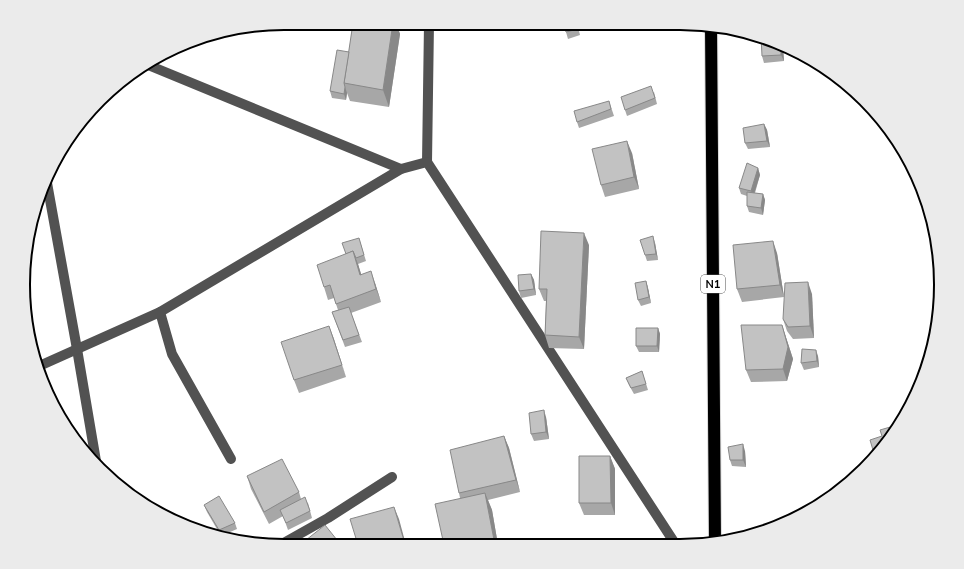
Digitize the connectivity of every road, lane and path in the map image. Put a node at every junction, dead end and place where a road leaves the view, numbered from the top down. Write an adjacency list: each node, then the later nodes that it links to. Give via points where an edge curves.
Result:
1 (429, 30): 4 (street)
2 (711, 32): 13 (highway, N1)
3 (153, 67): 5 (street)
4 (427, 162): 5 (street); 15 (street)
5 (401, 169): 7 (street)
6 (48, 190): 8 (street)
7 (160, 312): 8 (street); 11 (street, via 172,354)
8 (77, 349): 9 (street); 10 (street)
9 (43, 364)
10 (95, 454)
11 (231, 459)
12 (392, 477): 14 (street)
13 (715, 537)
14 (290, 539)
15 (672, 539)

